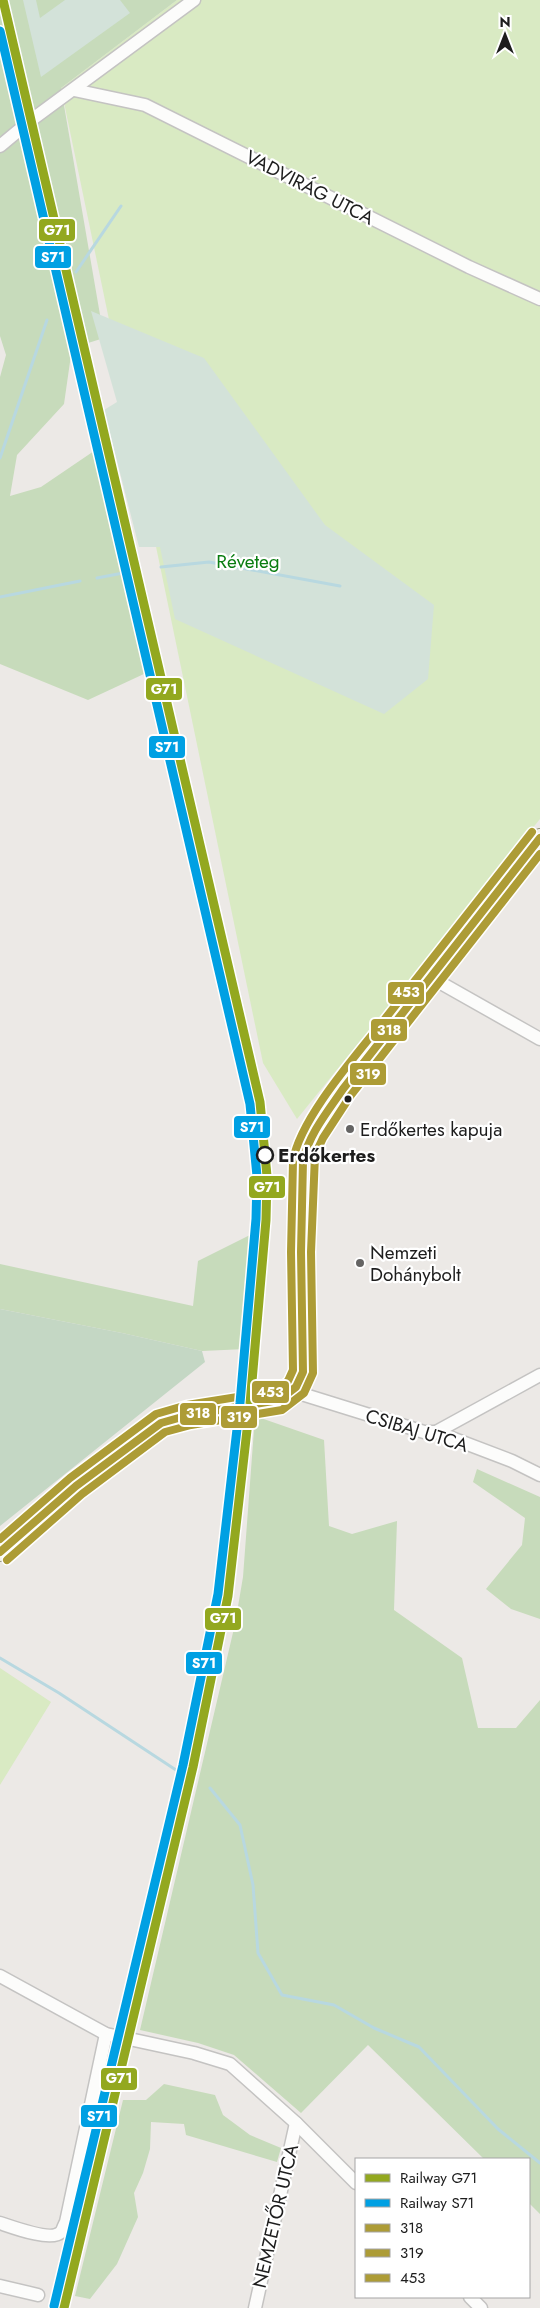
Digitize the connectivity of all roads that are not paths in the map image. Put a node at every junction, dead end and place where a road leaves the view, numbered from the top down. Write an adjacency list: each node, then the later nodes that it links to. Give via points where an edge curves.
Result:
1 (194, 0): 2 (street)
2 (74, 90): 3 (street); 4 (street, VADVIRÁG UTCA, via 145,105 469,267)
3 (0, 146)
4 (540, 299)
5 (540, 838): 6 (main road)
6 (432, 978): 7 (street); 9 (main road, via 344,1089 305,1152 301,1225 303,1372)
7 (540, 1039)
8 (540, 1375): 10 (street)
9 (292, 1391): 10 (street, CSIBAJ UTCA, via 424,1432); 12 (main road, via 269,1403 189,1415 161,1423 76,1486)
10 (436, 1432): 11 (street, CSIBAJ UTCA)
11 (540, 1475)
12 (0, 1552)
13 (0, 1976): 14 (street)
14 (106, 2034): 15 (street, via 230,2064); 17 (street, via 66,2222 61,2232 55,2236 43,2235)
15 (296, 2123): 16 (street); 21 (street, NEMZETŐR UTCA)
16 (355, 2182)
17 (0, 2223)
18 (0, 2286): 19 (street)
19 (38, 2295)
20 (471, 2298): 22 (street)
21 (255, 2308)
22 (481, 2308)

